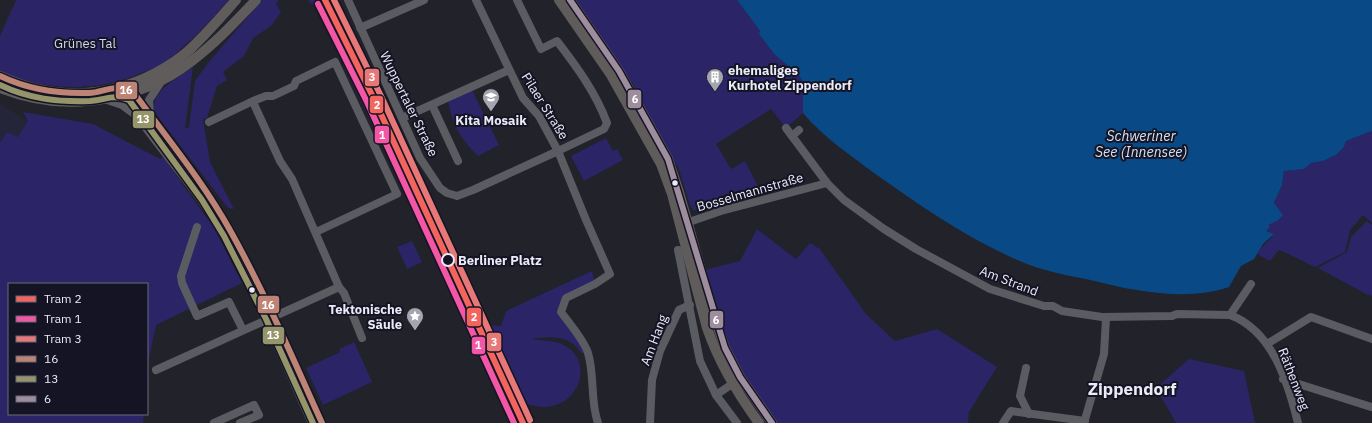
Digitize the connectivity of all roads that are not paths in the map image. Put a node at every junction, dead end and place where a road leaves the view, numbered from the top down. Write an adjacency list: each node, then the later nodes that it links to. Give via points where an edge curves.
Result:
1 (236, 0): 12 (main road, via 186,52)
2 (256, 0): 13 (main road, via 198,57)
3 (348, 0): 9 (street, Wuppertaler Straße)
4 (424, 0): 9 (street)
5 (476, 0): 10 (street, Pilaer Straße)
6 (517, 0): 27 (street, Pilaer Straße, via 541,49 557,42 585,79 607,123 604,129)
7 (559, 0): 30 (main road, via 611,75 661,164)
8 (570, 0): 30 (main road, via 619,71 668,159)
9 (360, 28): 22 (street, Wuppertaler Straße)
10 (509, 70): 19 (street); 27 (street, Pilaer Straße, via 523,98 539,116)
11 (0, 76): 15 (main road, via 41,91 64,94 92,93)
12 (140, 81): 15 (main road); 16 (main road)
13 (161, 82): 16 (main road); 21 (street, via 149,100)
14 (0, 88): 17 (main road, via 37,100)
15 (118, 88): 16 (main road)
16 (134, 93): 17 (main road); 20 (street, via 133,106); 21 (street)
17 (104, 100): 20 (street, via 122,105)
18 (253, 102): 23 (street); 32 (street); 32 (street, via 294,86 296,81 335,62 397,194)
19 (432, 105): 22 (street); 28 (street)
20 (138, 117): 38 (street, via 208,210)
21 (151, 117): 38 (street, via 209,196 231,232)
22 (402, 118): 27 (street, Wuppertaler Straße, via 420,158 440,188 457,196)
23 (209, 122)
24 (786, 128): 26 (street, Am Strand)
25 (799, 130): 26 (street)
26 (792, 136): 29 (street, Am Strand)
27 (558, 151): 58 (street, via 610,274 566,298 561,312 588,352)
28 (458, 161)
29 (827, 183): 30 (street, Bosselmannstraße, via 722,211); 39 (street, Am Strand, via 844,200 884,229 936,261 990,289 1044,306 1053,306 1062,311)
30 (684, 226): 47 (main road, via 706,328); 62 (main road, via 725,348 740,378)
31 (196, 227): 40 (street, via 181,276 197,316 229,302)
32 (316, 232): 35 (street)
33 (678, 250): 36 (street)
34 (1251, 284): 37 (street)
35 (339, 287): 38 (street); 41 (street, via 344,293)
36 (690, 305): 48 (street, via 700,361); 59 (street, Am Hang, via 679,310 660,351 652,380)
37 (1230, 315): 39 (street, Am Strand, via 1178,314); 43 (street, Räthenweg, via 1252,328)
38 (270, 318): 40 (street); 56 (street); 57 (street)
39 (1106, 318): 53 (street, via 1104,357)
40 (243, 330): 45 (street)
41 (362, 338)
42 (1372, 339): 43 (street, via 1311,316)
43 (1267, 344): 46 (street, Räthenweg)
44 (1026, 368): 49 (street)
45 (156, 370)
46 (1283, 379): 50 (street); 64 (street, Räthenweg)
47 (732, 384): 48 (street); 61 (main road)
48 (716, 394): 60 (street)
49 (1020, 396): 51 (street); 52 (street)
50 (1371, 407)
51 (1011, 411): 52 (street); 63 (street)
52 (1029, 414): 53 (street)
53 (1084, 422)
54 (214, 423): 55 (street, via 254,405 259,415)
55 (240, 423)
56 (312, 423)
57 (322, 423)
58 (598, 423)
59 (650, 423)
60 (737, 423)
61 (759, 423)
62 (772, 423)
63 (1003, 423)
64 (1298, 423)

